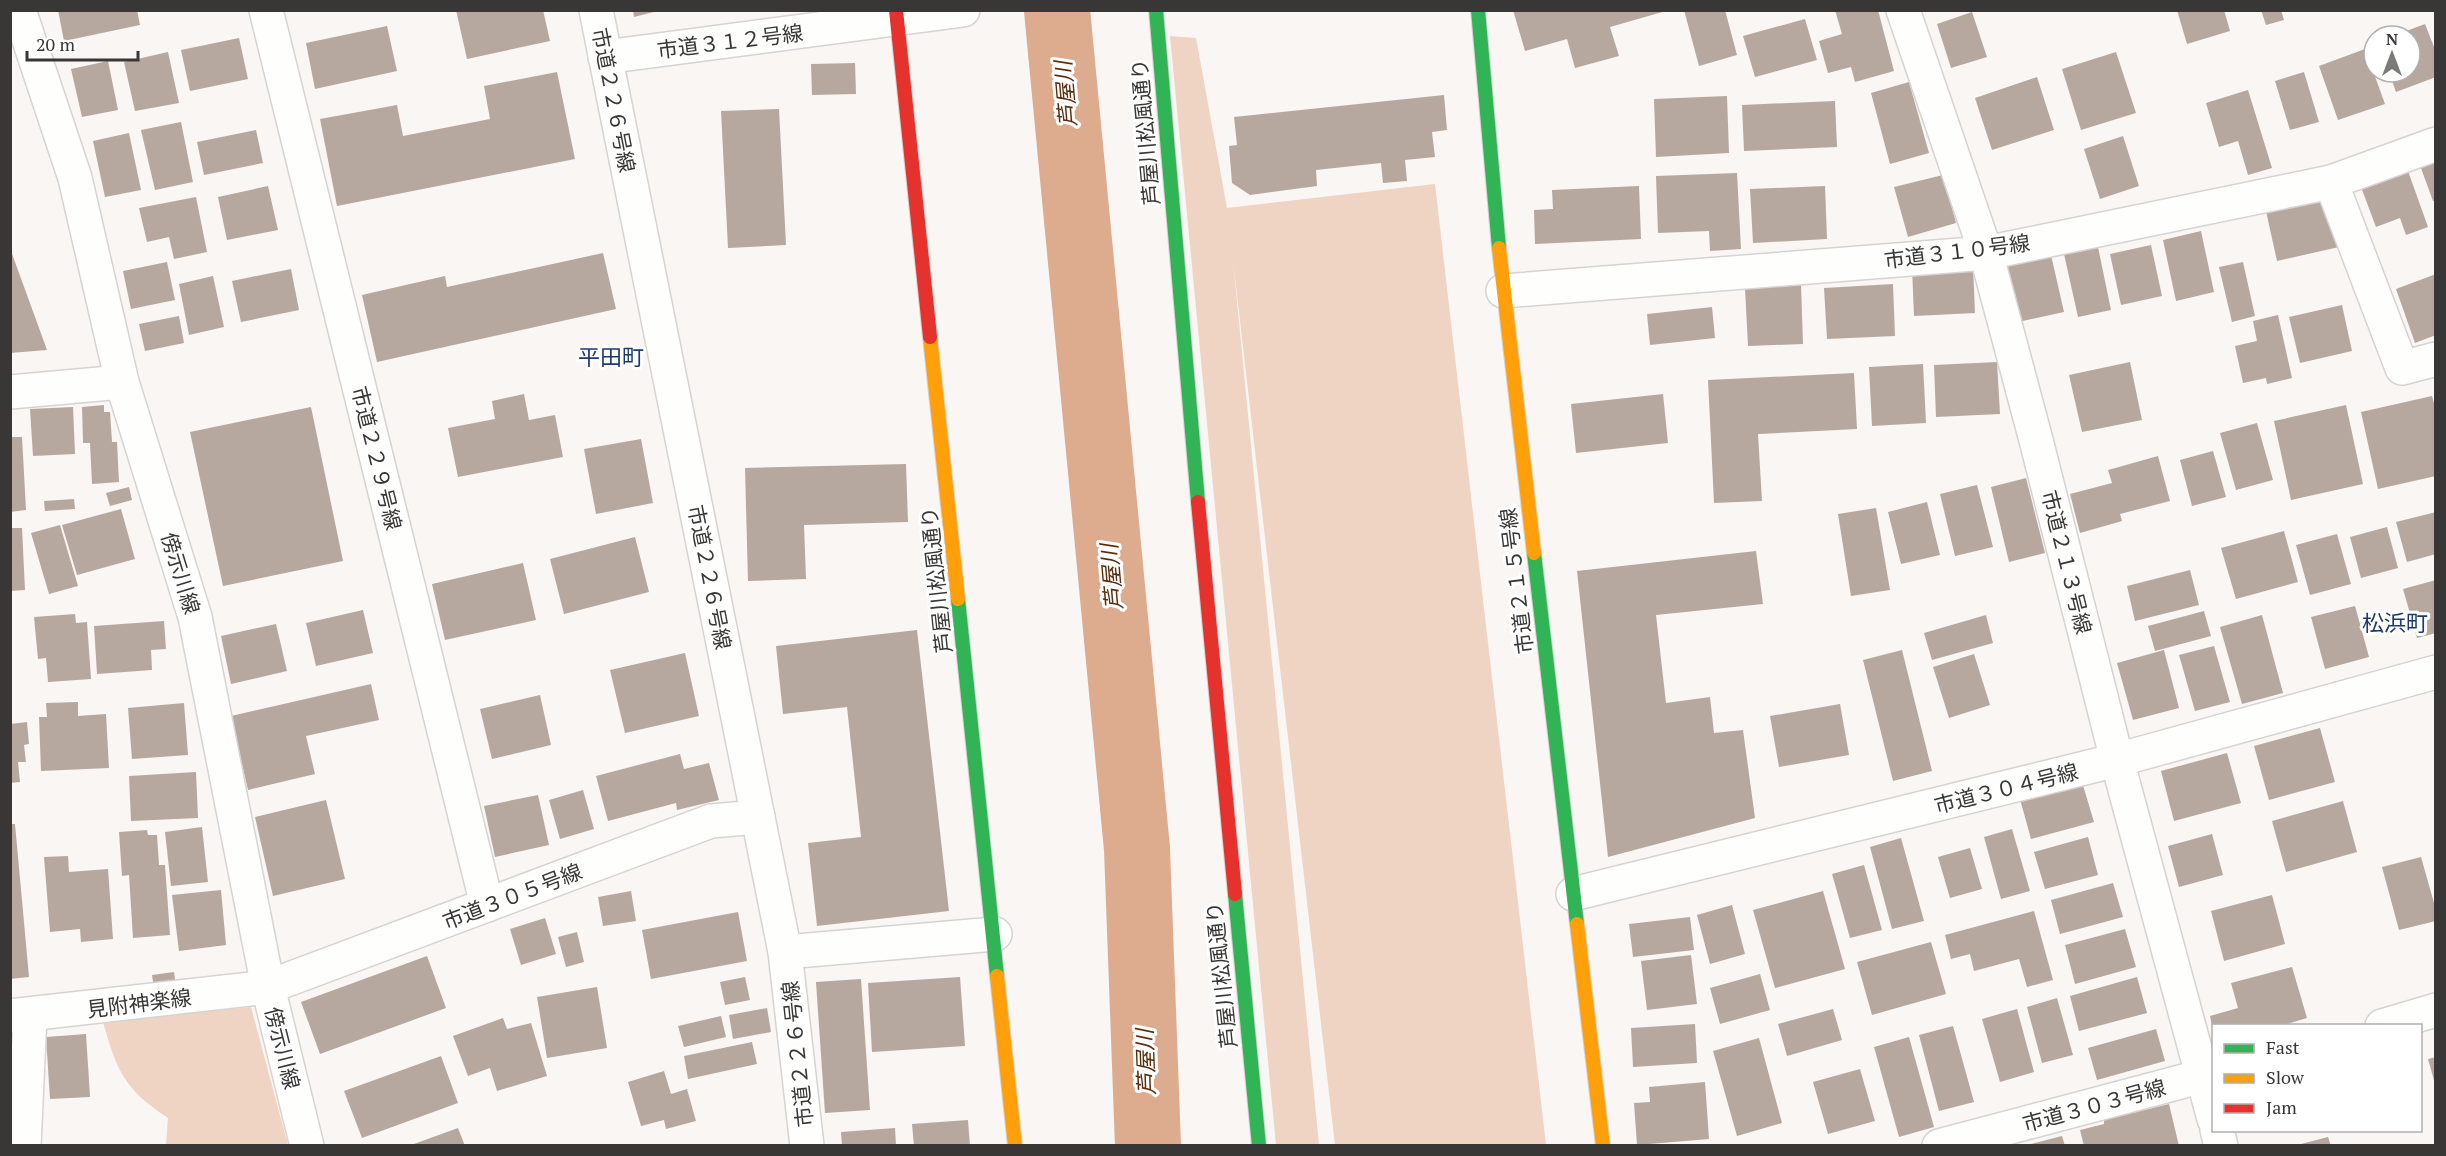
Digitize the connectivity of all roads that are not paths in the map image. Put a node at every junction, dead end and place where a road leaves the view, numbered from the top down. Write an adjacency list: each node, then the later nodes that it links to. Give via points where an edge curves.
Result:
1 (19, 10): 15 (street, 傍示川線, via 75,178)
2 (266, 10): 21 (street, 市道２２９号線)
3 (596, 10): 9 (street, 市道２２６号線)
4 (963, 10): 8 (street, 市道３１２号線)
5 (1156, 10): 34 (street, 芦屋川松風通り, via 1210,643)
6 (1478, 10): 13 (street, 市道２１５号線)
7 (1903, 10): 12 (street, 市道２１３号線)
8 (897, 15): 9 (street, 市道３１２号線); 22 (street, 芦屋川松風通り)
9 (605, 57): 19 (street, 市道２２６号線)
10 (2436, 144): 11 (street, 市道３１０号線)
11 (2331, 182): 12 (street, 市道３１０号線); 14 (street, via 2402,368)
12 (1986, 252): 13 (street, 市道３１０号線); 18 (street, 市道２１３号線)
13 (1503, 291): 20 (street, 市道２１５号線)
14 (2436, 359)
15 (122, 382): 16 (street); 24 (street, 傍示川線, via 195,617)
16 (10, 392)
17 (2436, 672): 18 (street, 市道３０４号線)
18 (2117, 760): 20 (street, 市道３０４号線); 28 (street, 市道２１３号線)
19 (758, 817): 21 (street, 市道３０５号線, via 711,821); 23 (street, 市道２２６号線)
20 (1573, 894): 35 (street, 市道２１５号線)
21 (487, 905): 24 (street, 市道３０５号線)
22 (995, 934): 23 (street); 33 (street, 芦屋川松風通り)
23 (785, 952): 32 (street, 市道２２６号線)
24 (268, 987): 26 (street, 見附神楽線); 31 (street, 傍示川線)
25 (2436, 1010): 27 (street)
26 (20, 1016): 30 (street)
27 (2389, 1024)
28 (2208, 1074): 29 (street, 市道２１３号線); 36 (street, 市道３０３号線)
29 (2212, 1104)
30 (24, 1146)
31 (307, 1146)
32 (807, 1146)
33 (1015, 1146)
34 (1259, 1146)
35 (1603, 1146)
36 (1939, 1146)

